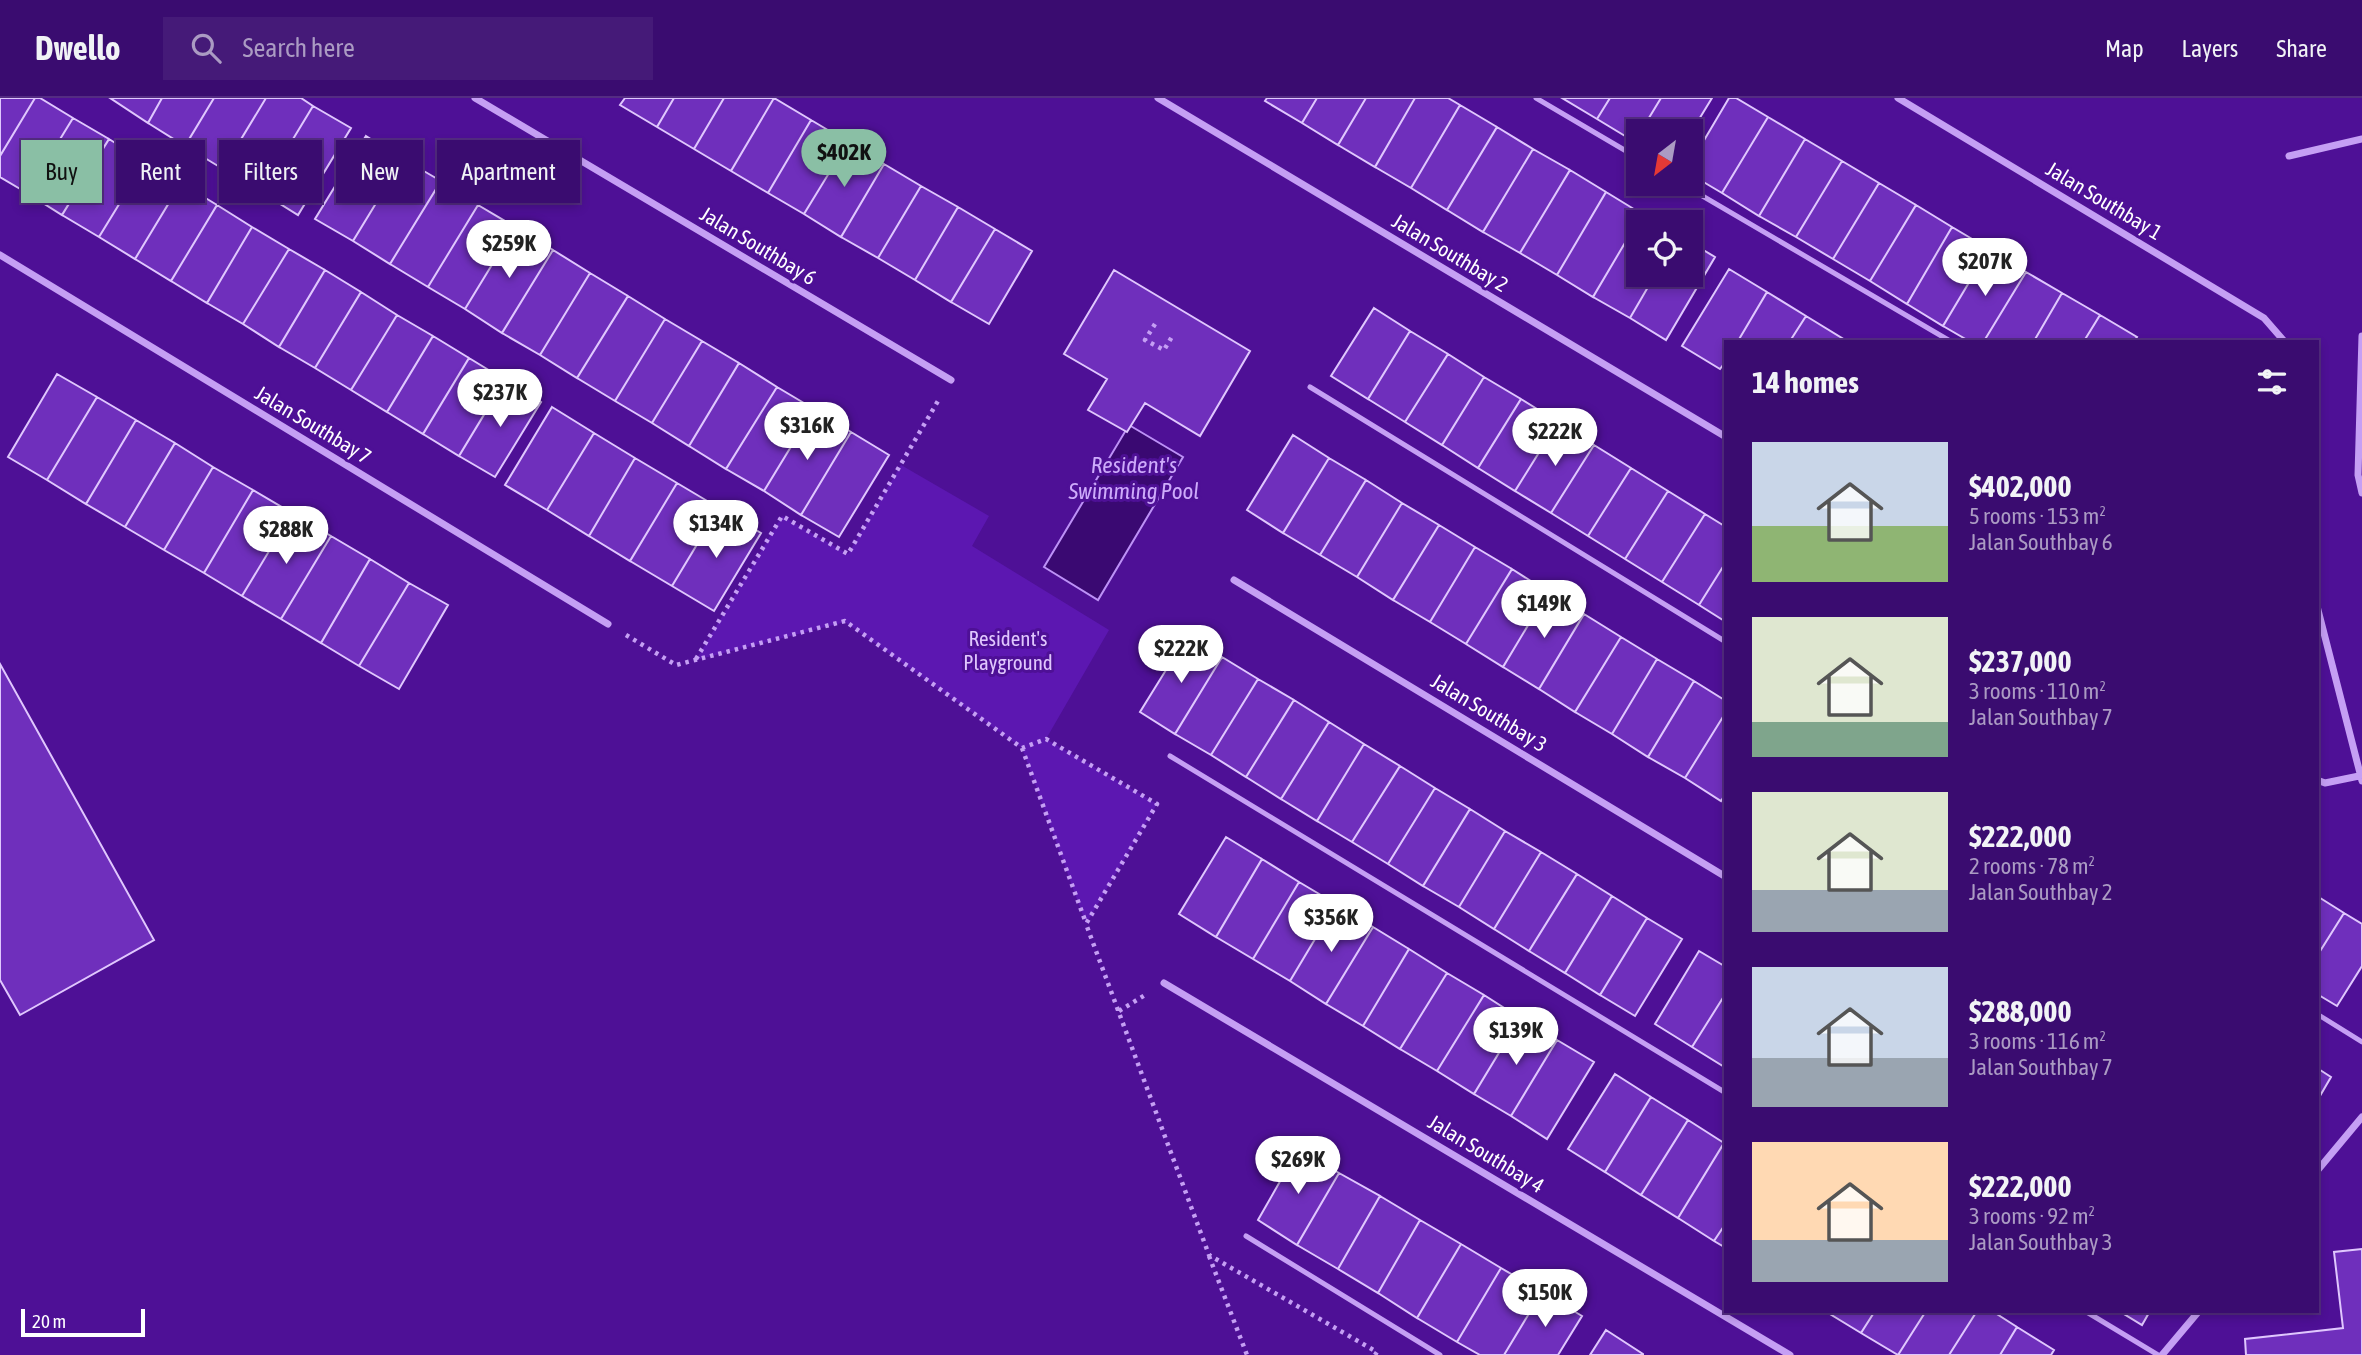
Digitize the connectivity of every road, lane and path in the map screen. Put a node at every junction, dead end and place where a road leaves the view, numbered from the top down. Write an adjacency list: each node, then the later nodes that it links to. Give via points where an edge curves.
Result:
1 (475, 98): 15 (street, Jalan Southbay 6)
2 (1158, 98): 18 (street, Jalan Southbay 2)
3 (1536, 98): 6 (lane)
4 (1898, 98): 14 (street, Jalan Southbay 1, via 2264,318)
5 (2362, 139): 7 (street)
6 (1626, 151)
7 (2289, 156)
8 (1702, 196): 13 (lane)
9 (0, 255): 22 (street, Jalan Southbay 7)
10 (1154, 324): 11 (path, via 1145,340 1164,351)
11 (1173, 335)
12 (2362, 336): 17 (street)
13 (1948, 340)
14 (2283, 340)
15 (951, 380): 24 (path, via 848,554 782,516)
16 (1310, 387): 23 (lane)
17 (2360, 414): 19 (street, via 2358,475)
18 (1724, 436)
19 (2362, 493)
20 (1234, 580): 29 (street, Jalan Southbay 3)
21 (2319, 614): 27 (street)
22 (608, 624): 24 (path, via 676,665)
23 (1724, 641)
24 (696, 660): 25 (path, via 845,621)
25 (1022, 748): 30 (path); 30 (path, via 1046,739 1157,804)
26 (1170, 756): 34 (lane)
27 (2361, 779): 28 (street)
28 (2319, 781)
29 (1724, 876)
30 (1086, 924): 38 (path)
31 (1164, 983): 44 (street, Jalan Southbay 4)
32 (2319, 1015): 33 (lane)
33 (2362, 1042)
34 (1724, 1092)
35 (2362, 1117): 36 (street)
36 (2319, 1169)
37 (1246, 1236): 43 (lane)
38 (1209, 1255): 41 (path); 42 (path, via 1377,1352)
39 (2088, 1313): 45 (lane)
40 (2197, 1313): 45 (street)
41 (1247, 1355)
42 (1375, 1355)
43 (1440, 1355)
44 (1790, 1355)
45 (2160, 1355)

